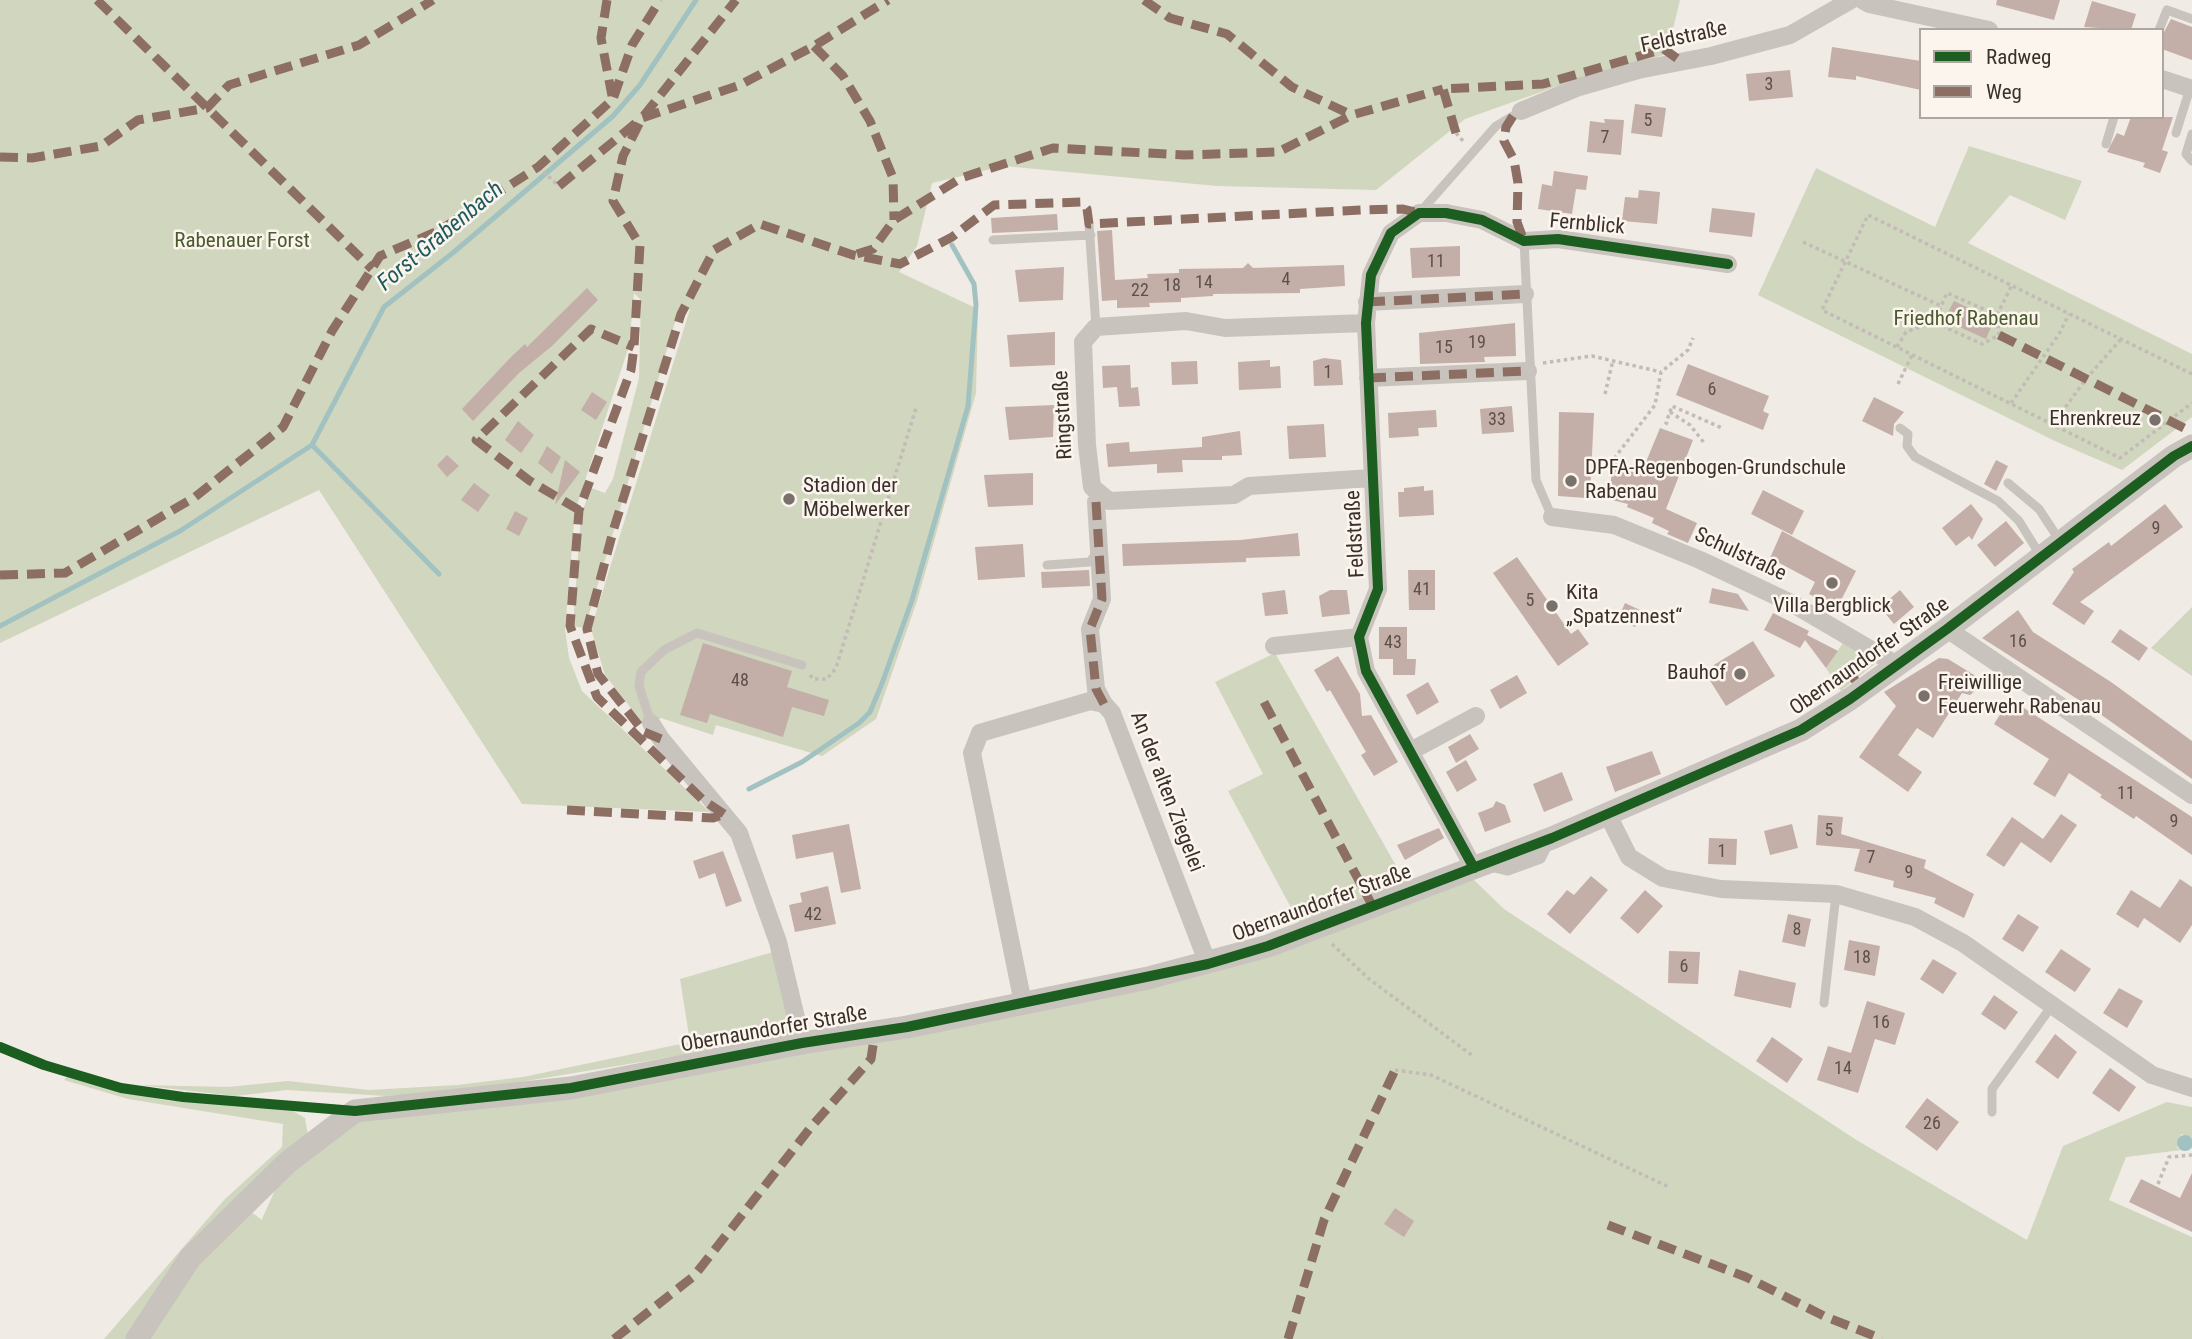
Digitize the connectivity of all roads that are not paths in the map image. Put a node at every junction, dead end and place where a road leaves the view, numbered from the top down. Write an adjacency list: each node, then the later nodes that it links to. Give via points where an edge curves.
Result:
1 (1852, 0): 8 (street, Feldstraße, via 1790,35 1638,70)
2 (1862, 0): 4 (street)
3 (2192, 19): 5 (lane, via 2167,10)
4 (1980, 28)
5 (2160, 28)
6 (2164, 80): 7 (street)
7 (2191, 88): 10 (lane)
8 (1521, 111): 14 (lane, via 1496,126)
9 (2113, 119): 12 (lane)
10 (2176, 133)
11 (2192, 134): 13 (lane, via 2186,154)
12 (2106, 144)
13 (2192, 161)
14 (1419, 213): 18 (street, Fernblick, via 1482,220); 21 (street, Feldstraße, via 1391,233 1371,275)
15 (1089, 224): 16 (lane)
16 (1091, 235): 17 (lane); 23 (lane)
17 (993, 240)
18 (1524, 241): 19 (street, Fernblick, via 1570,241); 20 (lane)
19 (1728, 264)
20 (1525, 294): 21 (street); 24 (lane)
21 (1367, 302): 22 (street, Feldstraße)
22 (1366, 323): 23 (street, via 1225,328 1186,321); 25 (street, Feldstraße)
23 (1096, 327): 30 (street, Ringstraße, via 1083,342 1092,487)
24 (1528, 368): 25 (street); 31 (lane, via 1536,480)
25 (1368, 378): 28 (street, Feldstraße)
26 (1900, 428): 33 (lane, via 1908,435 1907,446 1915,457 1998,501 2019,521)
27 (2192, 446): 32 (street, Obernaundorfer Straße)
28 (1372, 478): 30 (street, via 1249,486 1234,495); 36 (street, Feldstraße, via 1378,589)
29 (2008, 483): 32 (lane, via 2039,509)
30 (1098, 499): 34 (lane, via 1092,507 1096,556 1090,562); 40 (street, Ringstraße, via 1102,599 1090,629 1096,689)
31 (1552, 517): 39 (street, Schulstraße, via 1614,525 1700,560 1793,604)
32 (2060, 542): 33 (street, Obernaundorfer Straße)
33 (2041, 557): 35 (street, Obernaundorfer Straße)
34 (1047, 565)
35 (1947, 629): 39 (street, Obernaundorfer Straße); 44 (street)
36 (1359, 637): 37 (street); 43 (street, via 1366,671)
37 (1274, 646)
38 (802, 665): 42 (lane, via 697,633 664,650 641,671 639,686)
39 (1897, 665): 45 (street, Obernaundorfer Straße, via 1801,730)
40 (1104, 704): 48 (street, An der alten Ziegelei, via 1112,713); 49 (street, An der alten Ziegelei, via 1090,701 980,733 972,753)
41 (1476, 716): 43 (street)
42 (651, 723): 52 (street, via 739,833 778,942)
43 (1411, 751): 46 (street)
44 (2192, 795)
45 (1608, 815): 46 (street, Obernaundorfer Straße); 47 (street, via 1629,857 1663,878 1721,889)
46 (1478, 867): 48 (street, Obernaundorfer Straße)
47 (1836, 894): 50 (lane); 51 (street, via 1915,917 1963,943)
48 (1208, 964): 49 (street, Obernaundorfer Straße)
49 (1023, 1003): 52 (street, Obernaundorfer Straße)
50 (1824, 1003)
51 (2051, 1007): 53 (street, via 2152,1075); 54 (lane, via 1992,1089)
52 (802, 1043): 55 (street, Obernaundorfer Straße, via 571,1088 355,1111 288,1162 190,1258)
53 (2192, 1088)
54 (1992, 1112)
55 (137, 1339)

